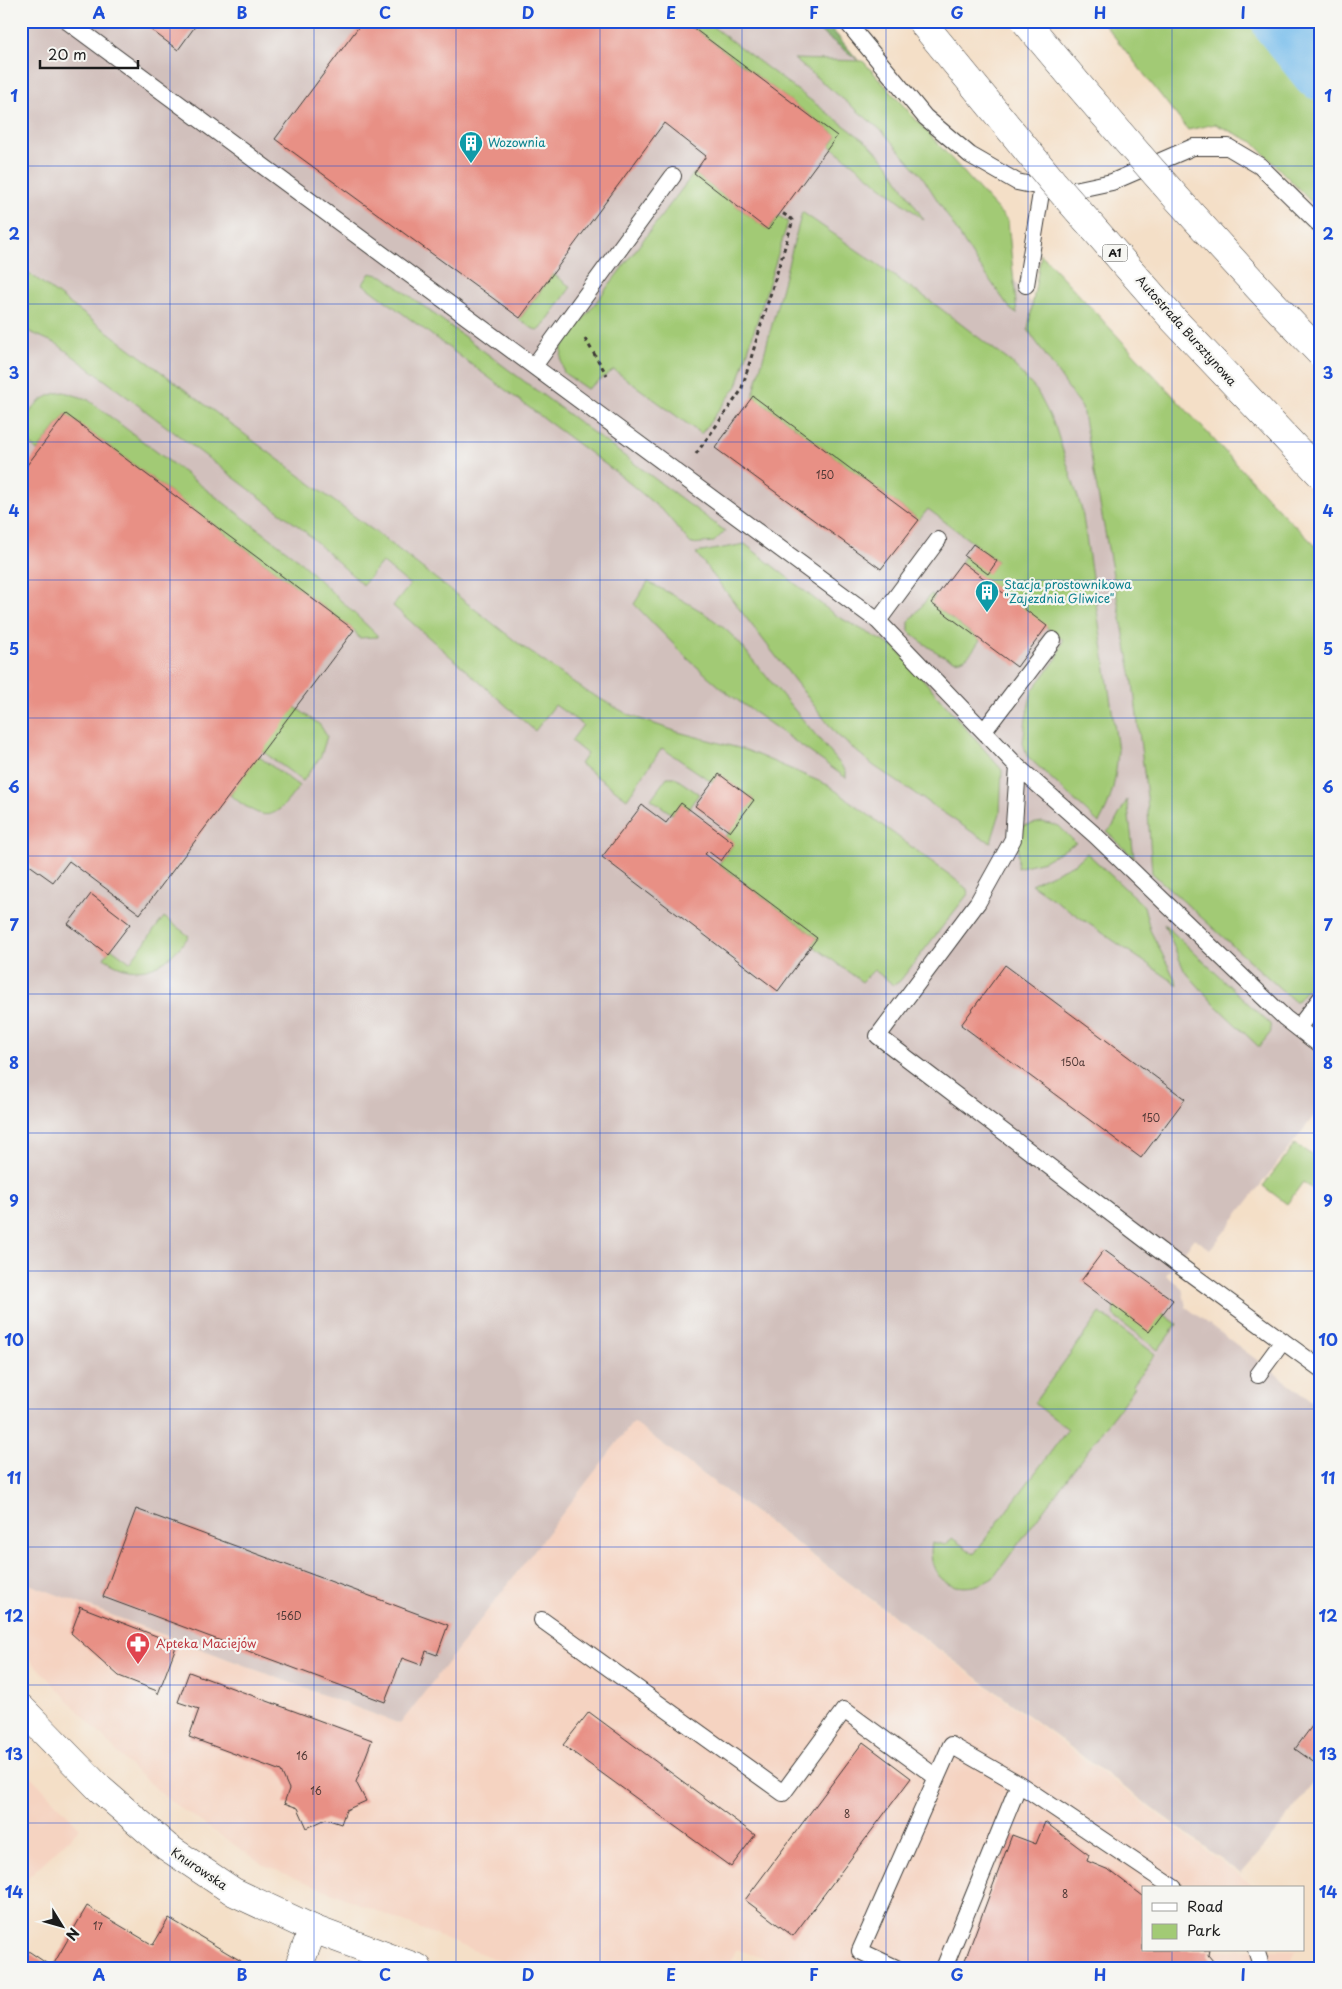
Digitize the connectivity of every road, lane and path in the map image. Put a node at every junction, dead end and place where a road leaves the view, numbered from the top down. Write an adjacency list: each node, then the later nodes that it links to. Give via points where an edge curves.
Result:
1 (67, 21): 12 (lane)
2 (846, 21): 6 (lane, via 925,117 970,155 1017,182)
3 (921, 21): 15 (main road, Autostrada Bursztynowa / A1, bridge, via 1053,182 1167,312)
4 (1025, 21): 11 (main road, bridge, via 1099,111 1228,257)
5 (673, 176): 12 (lane)
6 (1042, 187): 8 (lane, via 1065,192 1112,182 1193,147 1228,147 1260,166); 9 (lane)
7 (782, 213): 14 (path, via 793,220 741,391)
8 (1321, 226)
9 (1026, 285)
10 (582, 335): 13 (path)
11 (1321, 354)
12 (534, 366): 14 (lane)
13 (607, 375)
14 (681, 475): 17 (lane)
15 (1321, 475)
16 (938, 540): 17 (lane)
17 (878, 621): 19 (lane)
18 (1053, 640): 19 (lane)
19 (984, 731): 20 (lane)
20 (1018, 767): 22 (lane, via 1096,836); 24 (lane, via 1013,839 978,902 878,1036)
21 (1321, 998): 22 (lane)
22 (1298, 1028): 23 (lane)
23 (1321, 1046)
24 (1283, 1341): 25 (lane); 26 (lane)
25 (1321, 1369)
26 (1258, 1375)
27 (542, 1620): 29 (lane, via 783,1793 844,1710)
28 (21, 1708): 32 (main road, Knurowska, via 100,1789 167,1847 234,1892)
29 (936, 1777): 30 (lane, via 951,1746); 36 (lane, via 860,1951)
30 (1019, 1784): 31 (lane); 37 (lane)
31 (1171, 1886)
32 (313, 1929): 34 (main road); 35 (main road, Knurowska)
33 (1257, 1952): 38 (lane)
34 (298, 1968)
35 (418, 1968)
36 (896, 1968)
37 (944, 1968)
38 (1262, 1968)

